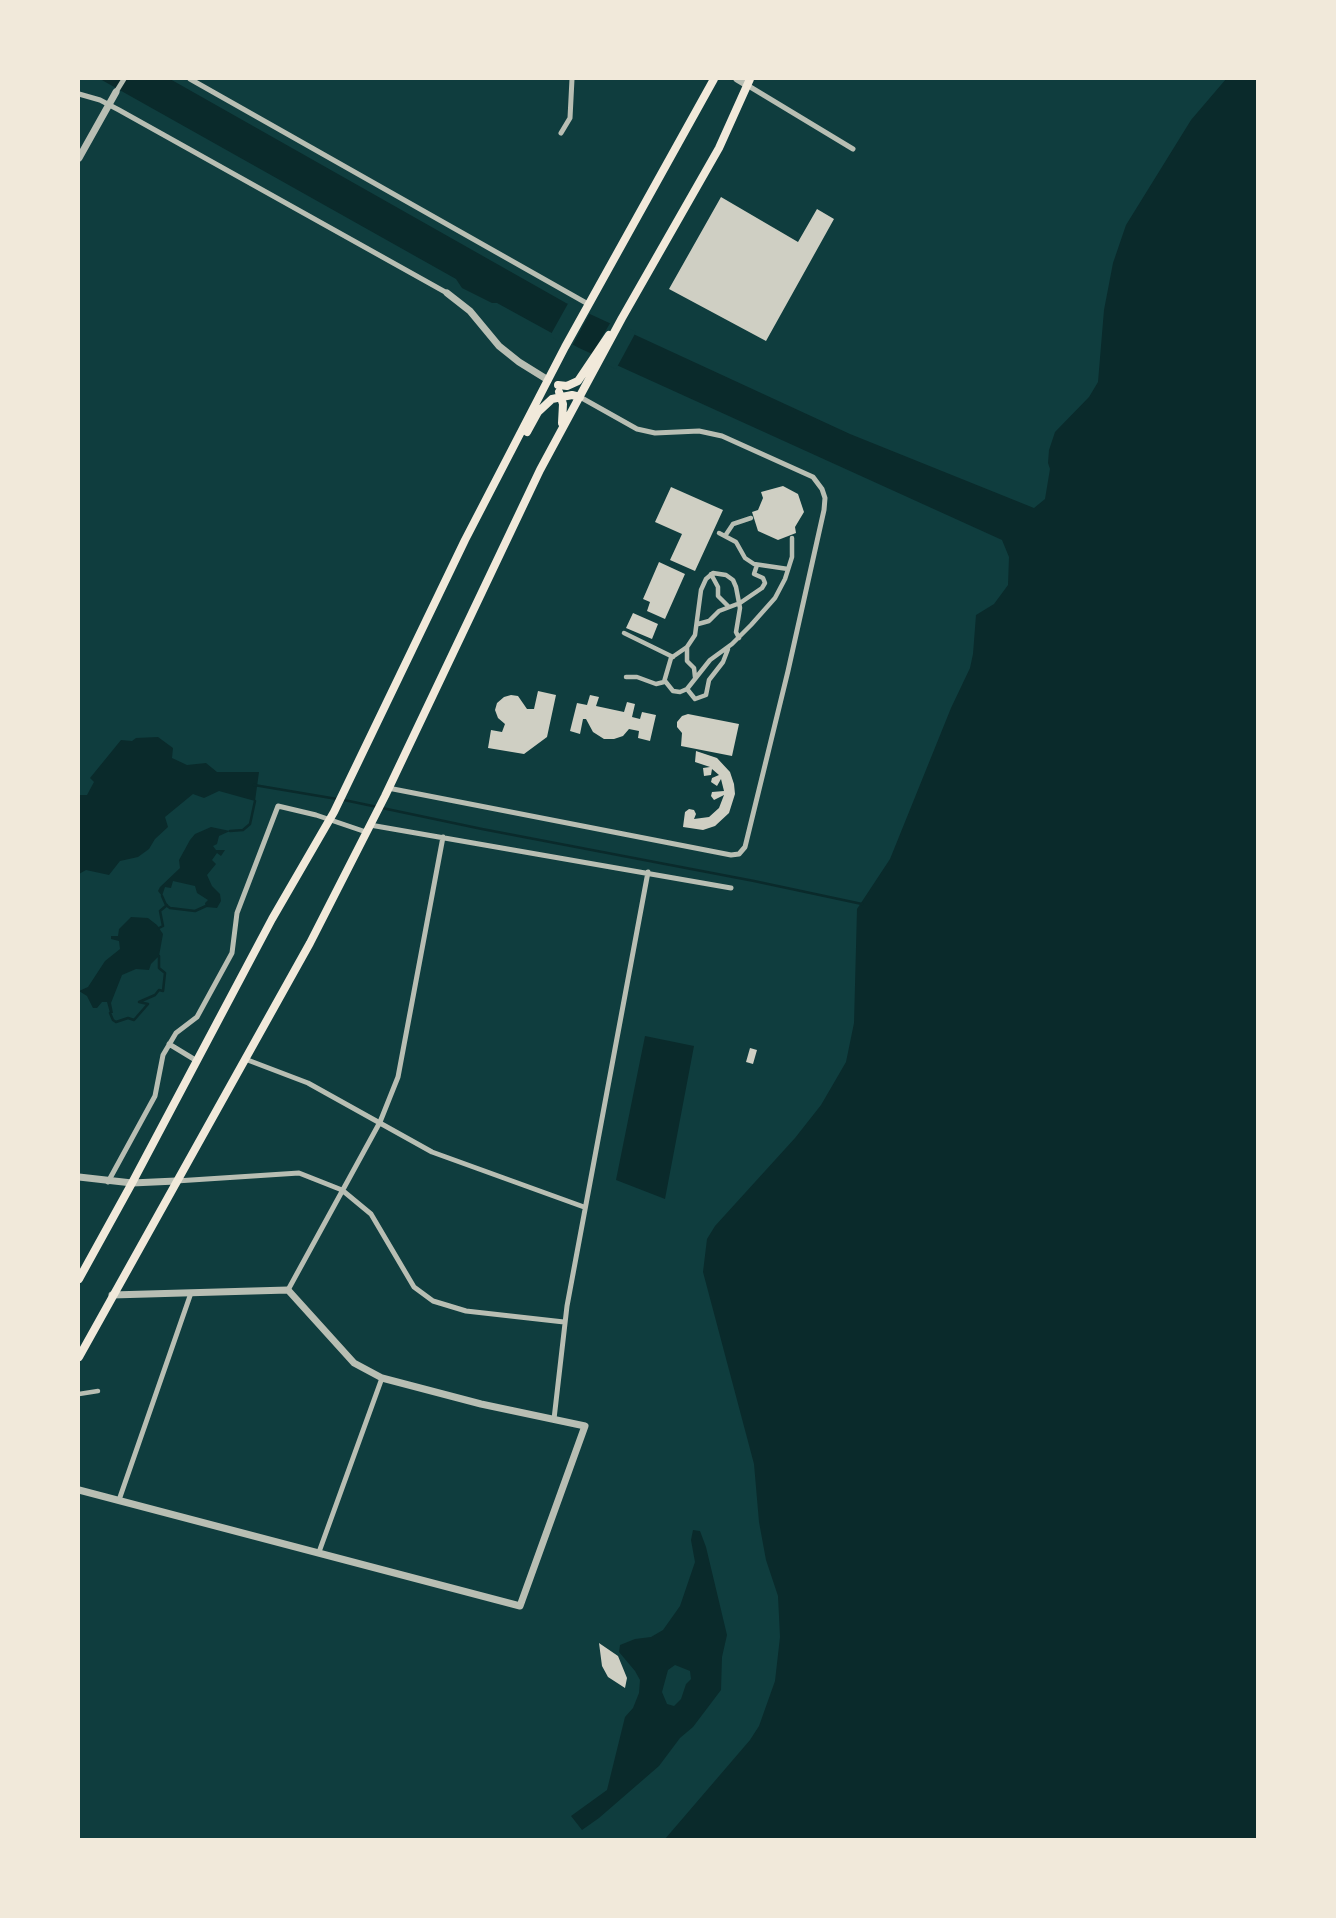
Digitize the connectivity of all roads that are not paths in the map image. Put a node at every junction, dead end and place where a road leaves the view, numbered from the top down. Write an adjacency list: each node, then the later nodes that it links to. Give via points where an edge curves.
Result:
1 (124, 79): 7 (street)
2 (190, 79): 14 (street)
3 (572, 79): 10 (street, via 570,117)
4 (714, 79): 14 (main road)
5 (737, 79): 6 (street)
6 (748, 82): 11 (street); 16 (main road, via 719,148)
7 (116, 92): 9 (street)
8 (79, 94): 9 (street)
9 (109, 105): 12 (street); 13 (street)
10 (561, 133)
11 (853, 149)
12 (79, 158)
13 (447, 293): 17 (street, via 470,311 499,346)
14 (587, 306): 15 (main road)
15 (559, 358): 17 (main road); 17 (main road)
16 (596, 360): 17 (main road, via 578,381); 19 (main road)
17 (559, 385): 18 (main road); 19 (main road); 21 (main road)
18 (561, 396): 19 (main road); 20 (main road, via 564,414); 21 (main road, via 544,405)
19 (580, 397): 20 (main road); 41 (street, via 637,429 722,436 813,477 822,489 824,510 745,847 731,855)
20 (559, 434): 41 (main road)
21 (510, 453): 42 (main road)
22 (751, 518): 24 (street, via 733,524)
23 (719, 533): 24 (street)
24 (725, 536): 26 (street)
25 (792, 538): 27 (street)
26 (757, 565): 27 (street); 29 (street, via 754,574 762,577 764,586)
27 (788, 569): 33 (street, via 775,598)
28 (711, 574): 29 (street, via 733,580); 30 (street, via 718,596); 31 (street, via 701,590)
29 (740, 603): 30 (street); 33 (street)
30 (729, 607): 31 (street)
31 (698, 624): 34 (street)
32 (624, 633): 36 (street)
33 (739, 638): 35 (street)
34 (687, 648): 36 (street); 38 (street, via 687,661)
35 (728, 648): 38 (street); 40 (street, via 709,680 706,695 695,699)
36 (673, 657): 39 (street)
37 (626, 677): 39 (street, via 656,684)
38 (696, 677): 40 (street)
39 (665, 681): 40 (street, via 676,692)
40 (687, 689)
41 (386, 792): 43 (main road)
42 (332, 816): 43 (street); 47 (street, via 278,806 237,912 232,953 197,1017); 49 (main road)
43 (369, 826): 44 (street); 48 (main road)
44 (443, 837): 45 (street); 50 (street, via 398,1077)
45 (648, 872): 46 (street); 56 (street)
46 (731, 888)
47 (169, 1044): 49 (street); 53 (street, via 155,1096)
48 (246, 1059): 50 (street, via 308,1083); 52 (main road)
49 (197, 1061): 54 (main road)
50 (380, 1122): 55 (street); 56 (street, via 432,1152)
51 (79, 1177): 53 (street)
52 (176, 1181): 54 (street); 55 (street, via 299,1173); 60 (main road)
53 (108, 1182): 54 (street)
54 (132, 1183): 57 (main road)
55 (342, 1190): 58 (street); 61 (street, via 371,1214 414,1287 433,1301 466,1311)
56 (584, 1207): 61 (street)
57 (79, 1279)
58 (288, 1290): 59 (street); 63 (street, via 354,1363)
59 (191, 1293): 60 (street); 68 (street)
60 (111, 1295): 62 (main road)
61 (564, 1322): 66 (street)
62 (79, 1357)
63 (382, 1378): 66 (street); 69 (street)
64 (98, 1391): 65 (street)
65 (79, 1394)
66 (554, 1419): 69 (street, via 585,1426 520,1606)
67 (79, 1490): 68 (street)
68 (119, 1500): 69 (street)
69 (319, 1552)

